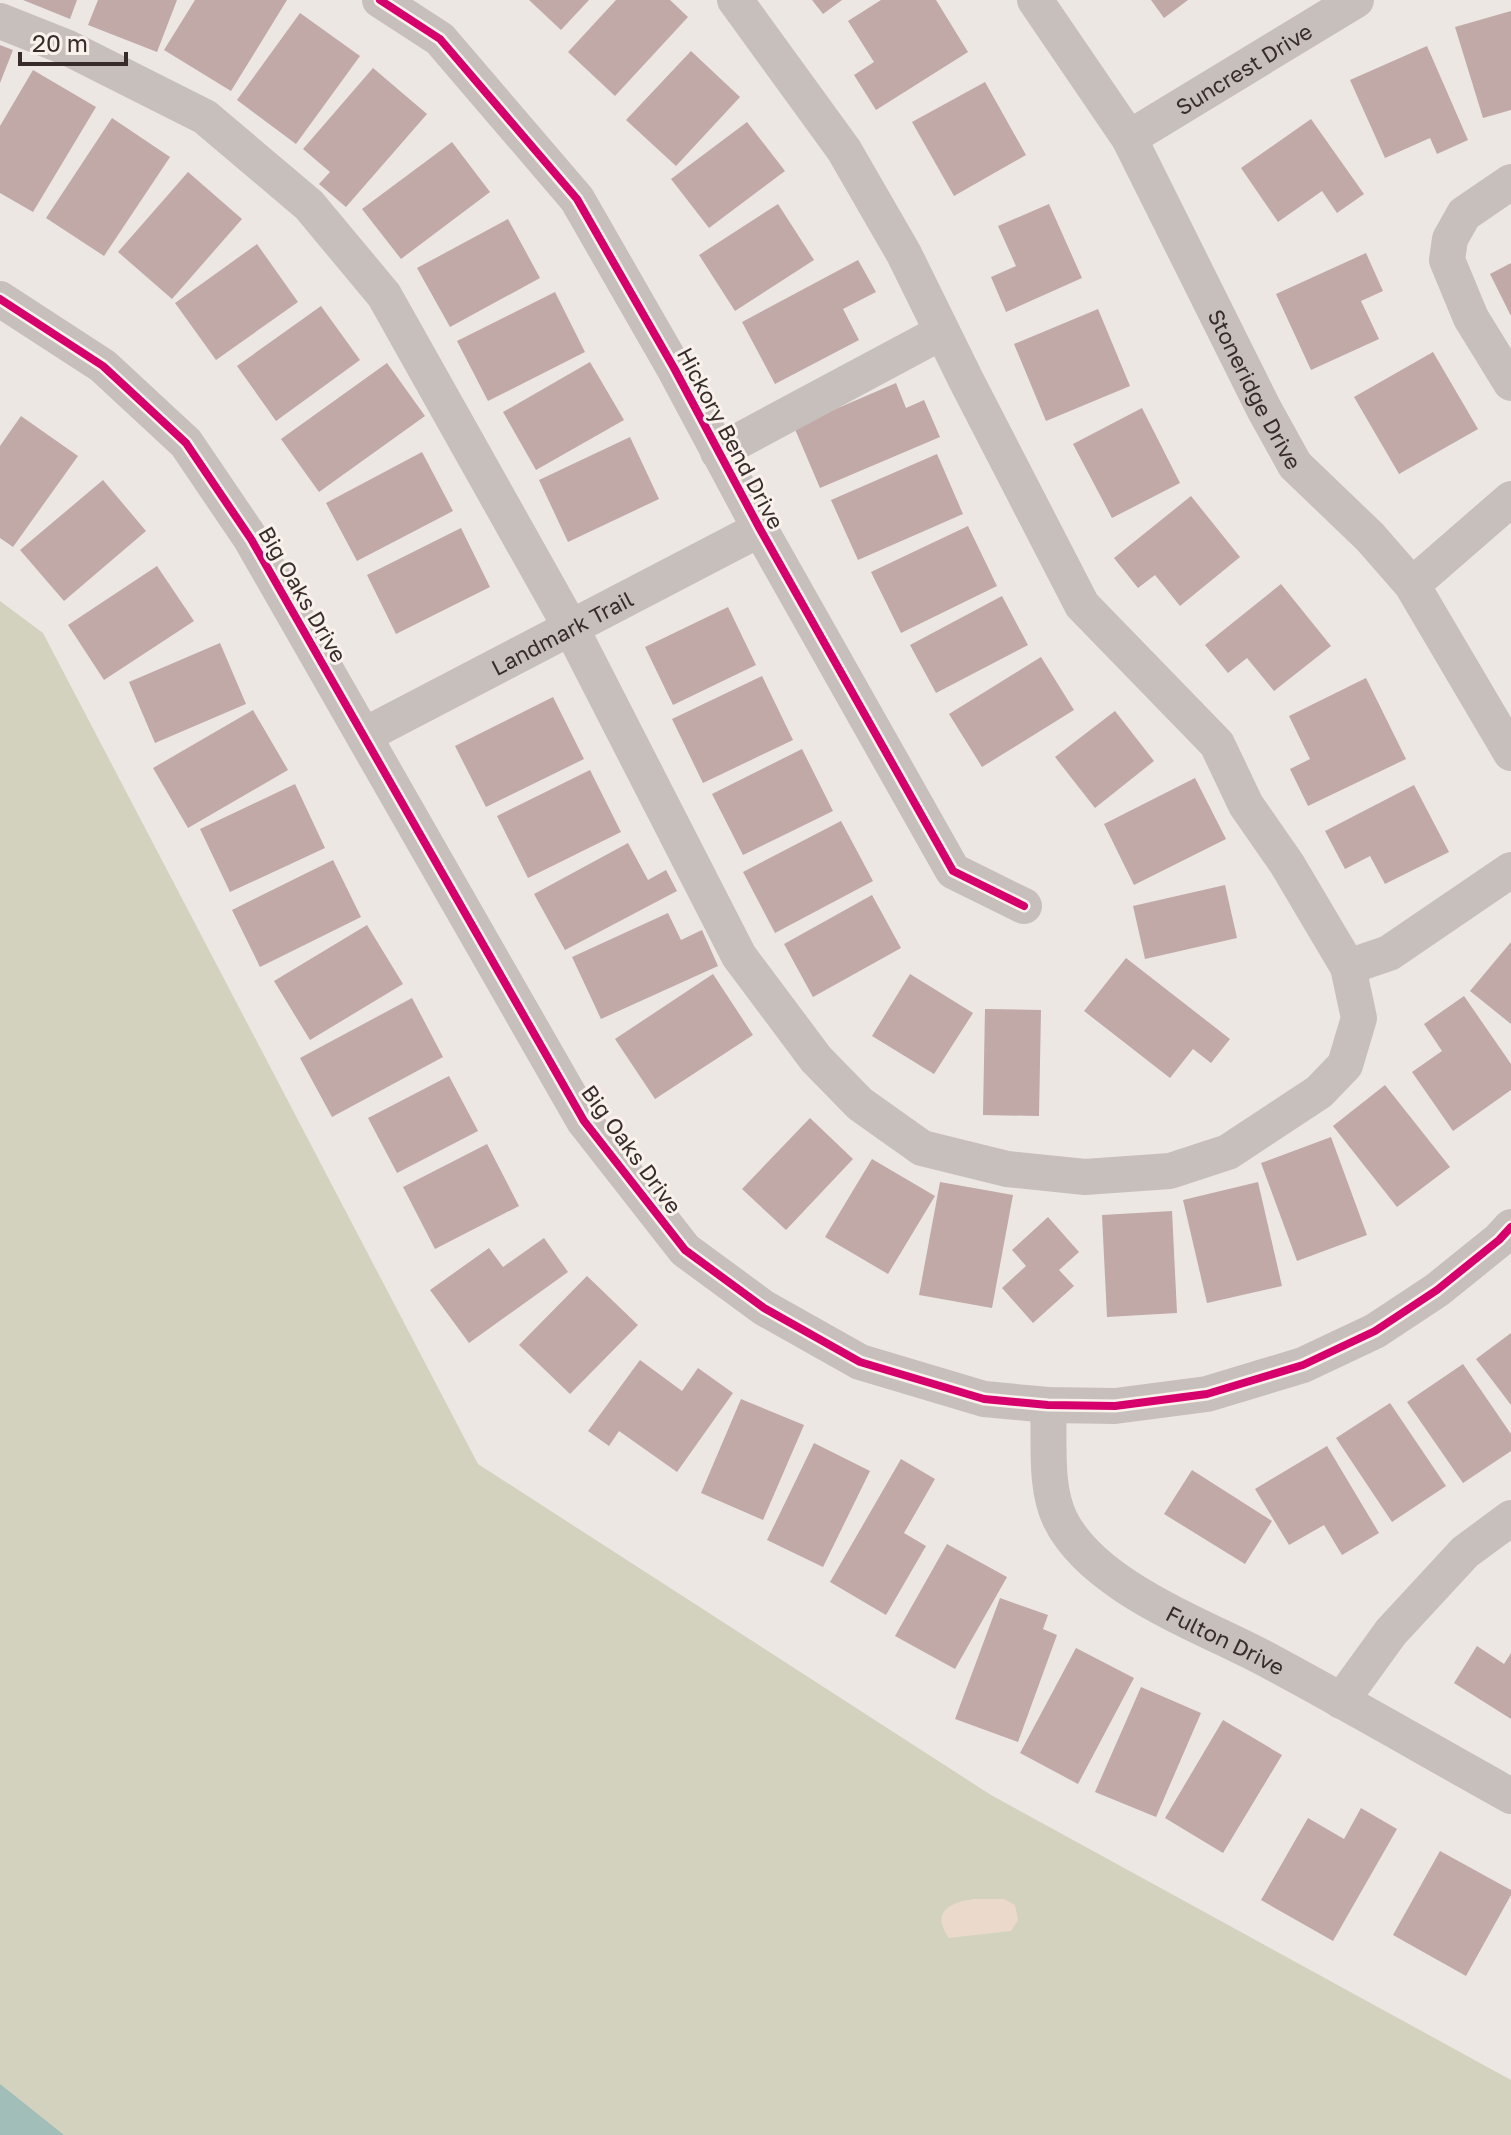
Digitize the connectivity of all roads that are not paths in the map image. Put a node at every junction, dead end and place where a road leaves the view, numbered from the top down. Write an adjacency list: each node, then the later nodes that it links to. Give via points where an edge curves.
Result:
1 (380, 0): 11 (street, Hickory Bend Drive, via 440,39 577,199)
2 (735, 0): 9 (street, via 844,150)
3 (1035, 0): 6 (street, Stoneridge Drive)
4 (1345, 2): 6 (street, Suncrest Drive)
5 (0, 21): 15 (street, via 68,48 205,117 309,205 384,295)
6 (1129, 138): 14 (street, Stoneridge Drive, via 1295,465)
7 (1511, 182): 10 (street, via 1464,214 1450,239 1447,260 1471,318)
8 (0, 299): 16 (street, Big Oaks Drive, via 103,366 186,443 251,539)
9 (942, 332): 11 (street); 20 (street, via 1082,605 1217,744 1246,805)
10 (1511, 383)
11 (718, 452): 13 (street, Hickory Bend Drive)
12 (1511, 499): 14 (street)
13 (760, 529): 15 (street, Landmark Trail); 19 (street, Hickory Bend Drive, via 953,871)
14 (1412, 585): 17 (street, Stoneridge Drive)
15 (571, 628): 16 (street, Landmark Trail); 20 (street, via 739,956 816,1059 860,1104 922,1148 1007,1169 1085,1177 1170,1171 1228,1152 1319,1092 1345,1065 1359,1018)
16 (365, 735): 22 (street, Big Oaks Drive, via 584,1121 685,1250 764,1308 860,1362 984,1399)
17 (1511, 753)
18 (1511, 870): 20 (street, via 1389,953)
19 (1024, 906)
20 (1348, 967)
21 (1511, 1227): 22 (street, Big Oaks Drive, via 1437,1290 1375,1331 1303,1365 1207,1394 1115,1406)
22 (1048, 1405): 24 (street, Fulton Drive, via 1051,1483 1060,1518 1084,1553 1173,1613)
23 (1511, 1518): 24 (street, via 1465,1552 1391,1632)
24 (1341, 1701): 25 (street, Fulton Drive)
25 (1511, 1796)

